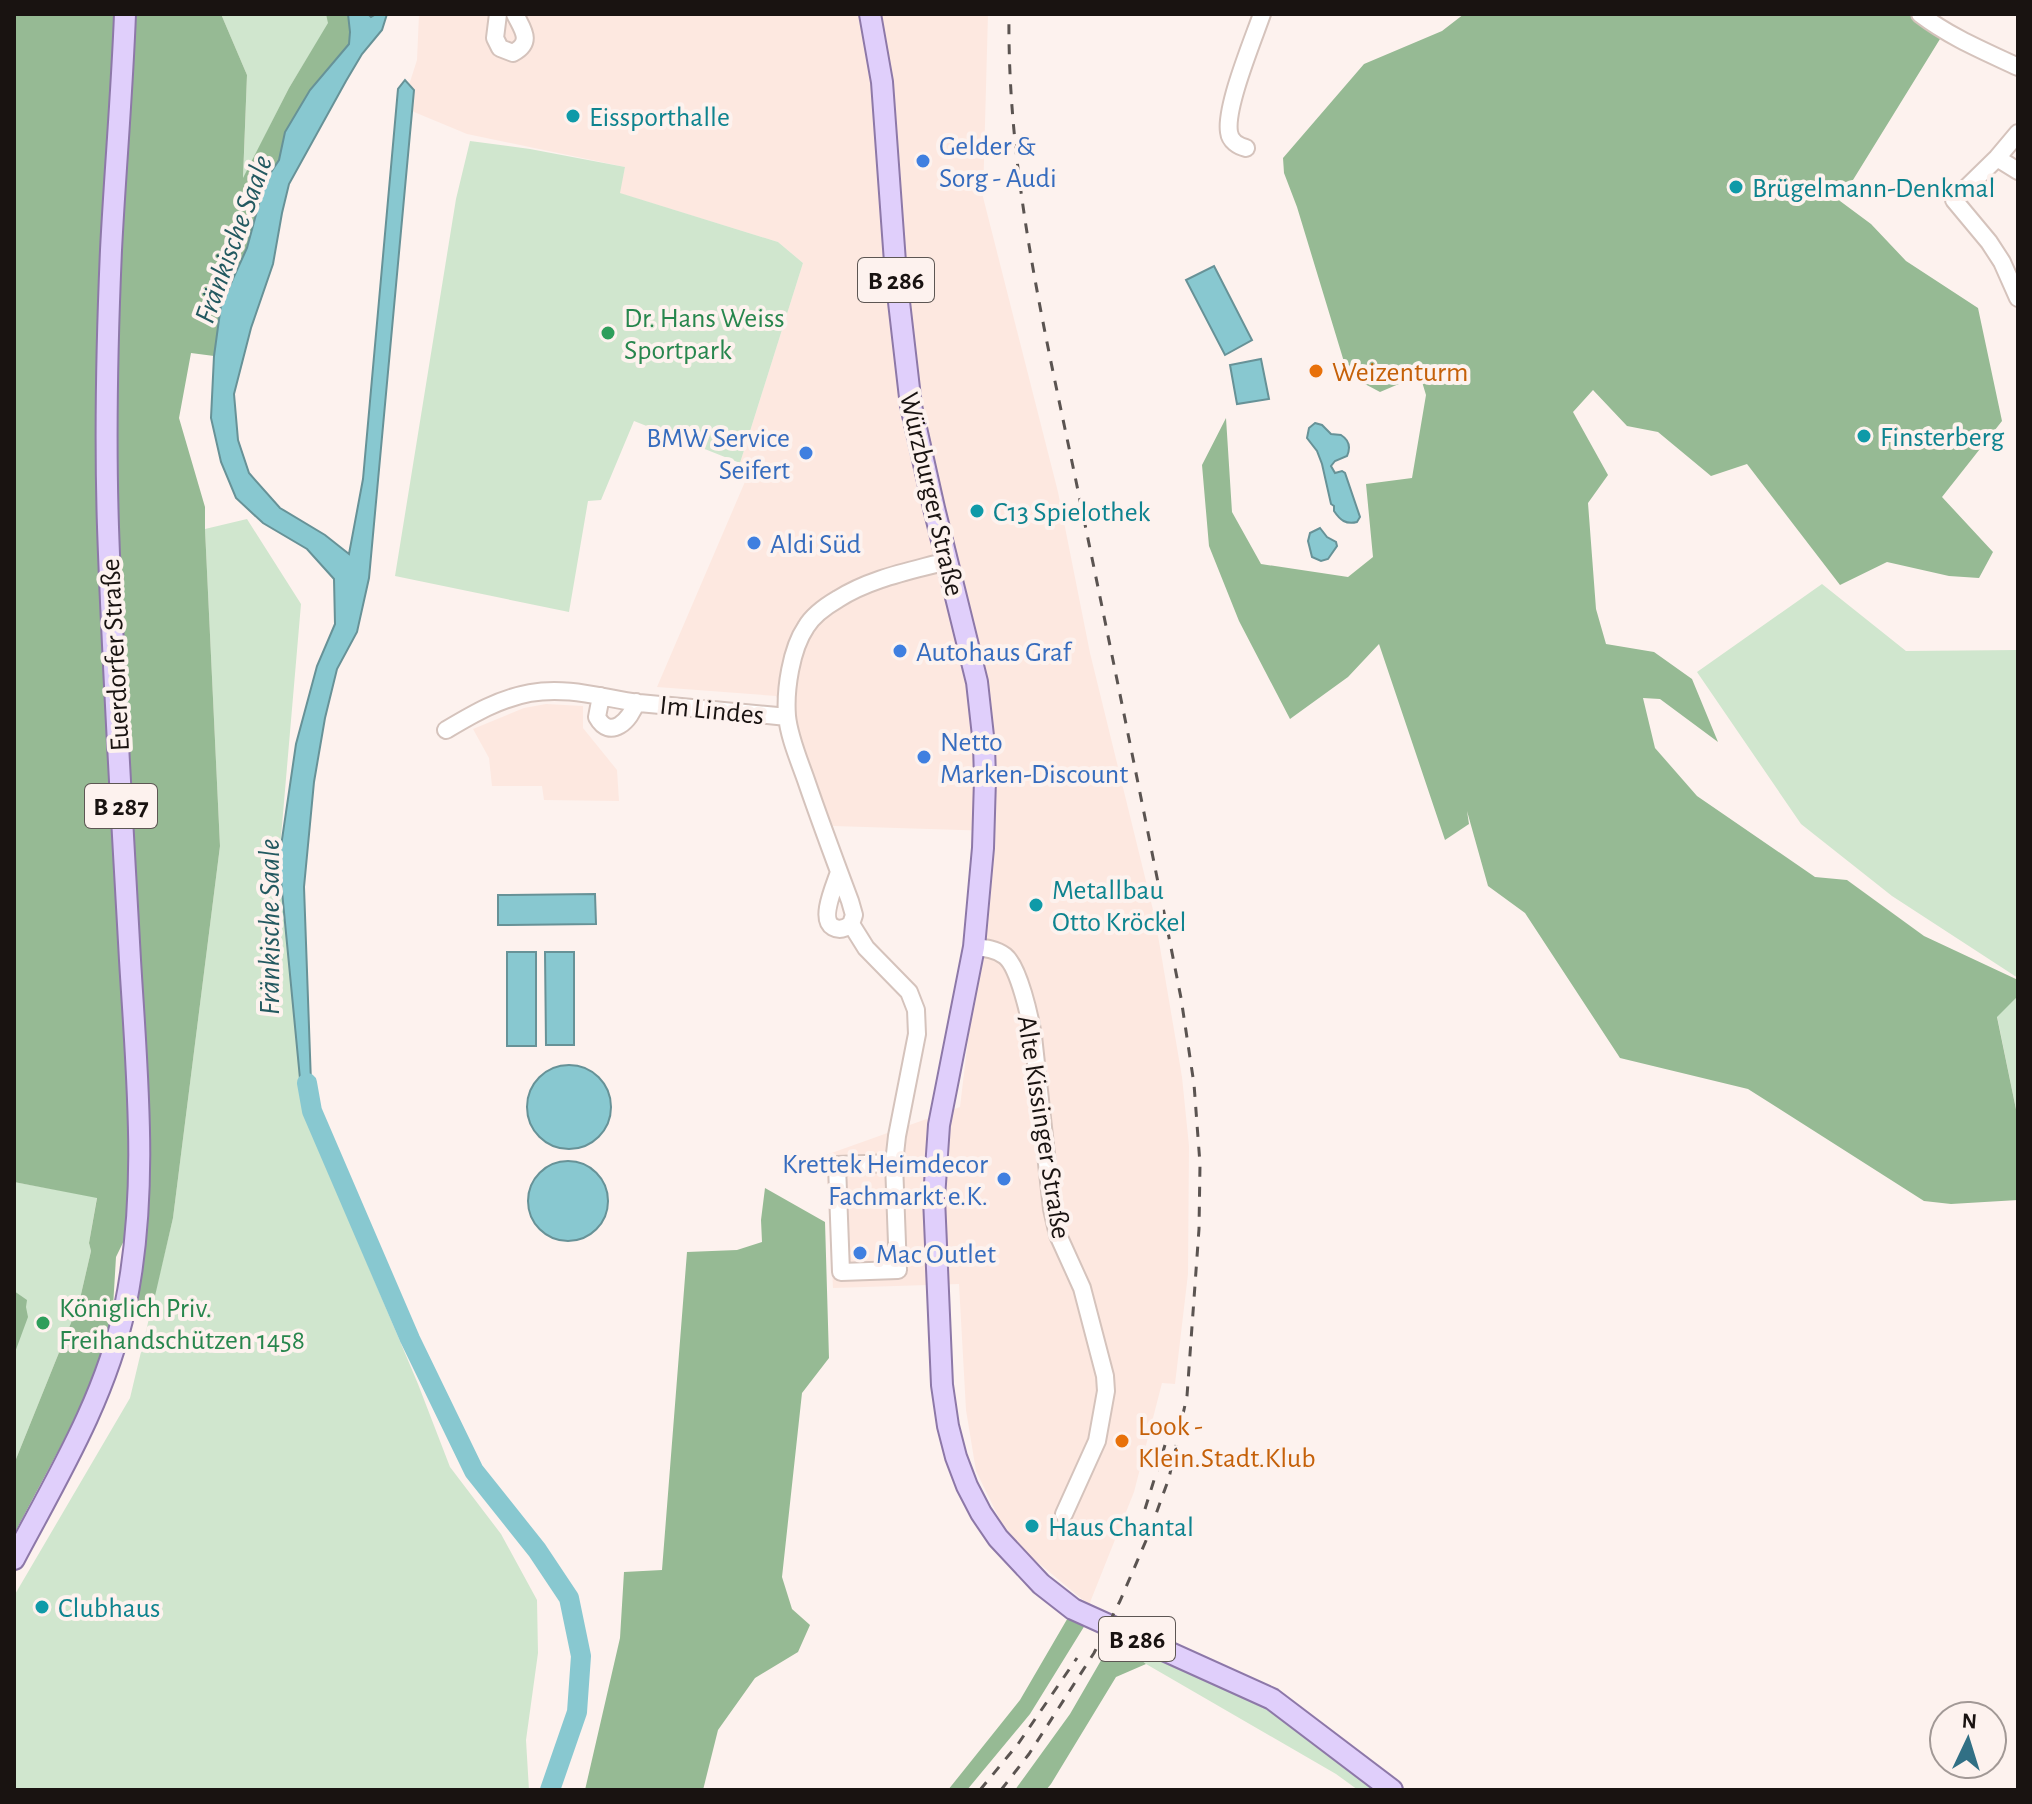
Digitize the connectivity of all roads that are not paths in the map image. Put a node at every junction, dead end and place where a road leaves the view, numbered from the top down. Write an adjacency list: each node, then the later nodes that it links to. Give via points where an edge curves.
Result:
1 (125, 14): 23 (main road, Euerdorfer Straße / B 287, via 107,352 108,507 137,1089 138,1212 115,1345 86,1422)
2 (498, 14): 3 (street, via 495,38 500,48 513,53 525,40)
3 (515, 14)
4 (870, 14): 13 (main road, Würzburger Straße / B 286, via 882,82 908,388)
5 (1262, 14): 9 (street, via 1230,116 1232,140)
6 (1920, 14): 7 (street, via 1965,43)
7 (2018, 67)
8 (2018, 133): 10 (street)
9 (1246, 148)
10 (1997, 158): 11 (street); 12 (street, via 1954,200 1989,242)
11 (2018, 171)
12 (2018, 298)
13 (947, 561): 16 (street, via 869,584 821,610 794,653); 20 (main road, Würzburger Straße / B 286, via 977,682 984,745 983,848)
14 (601, 696): 15 (street, Im Lindes); 15 (street, Im Lindes, via 597,717 608,728 626,721); 17 (street, Im Lindes, via 533,692 481,709)
15 (636, 702): 16 (street, Im Lindes)
16 (787, 717): 18 (street)
17 (446, 730)
18 (839, 872): 19 (street, via 854,915); 19 (street, via 826,920 837,930)
19 (851, 924): 21 (street, via 866,948 909,992 916,1010 917,1034)
20 (974, 947): 22 (street, Alte Kissinger Straße, via 998,952 1014,967 1033,1036 1052,1209 1082,1288 1105,1376 1097,1441); 24 (main road, Würzburger Straße / B 286, via 939,1125 934,1198 942,1385 948,1426 967,1486 998,1538 1073,1609 1272,1699)
21 (894, 1163): 21 (street, via 898,1270 841,1272 837,1165)
22 (1064, 1514)
23 (14, 1559)
24 (1392, 1790)

